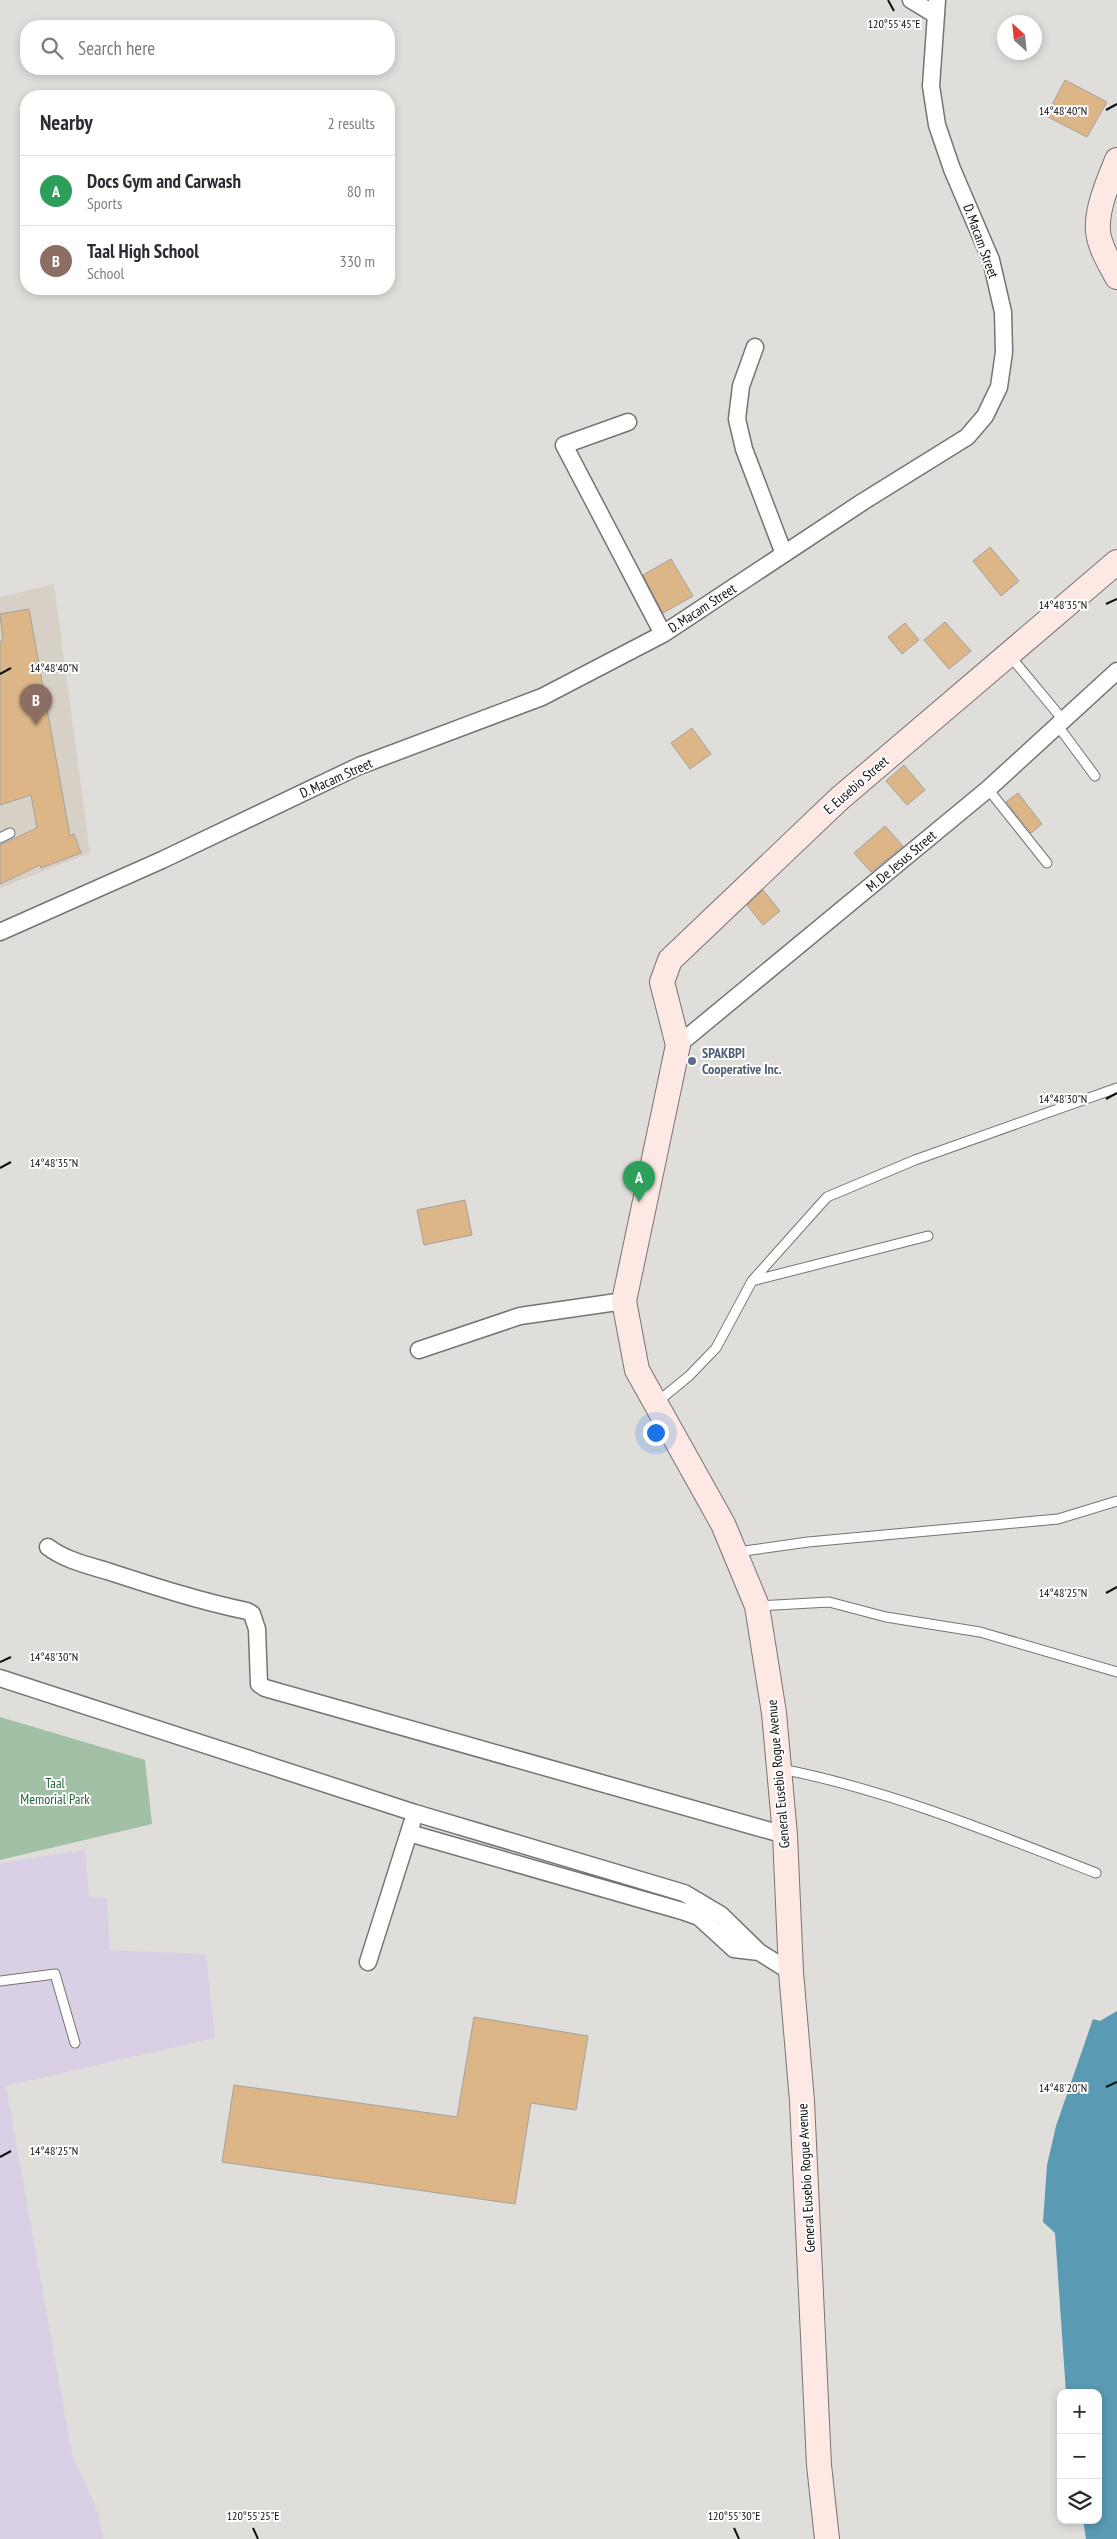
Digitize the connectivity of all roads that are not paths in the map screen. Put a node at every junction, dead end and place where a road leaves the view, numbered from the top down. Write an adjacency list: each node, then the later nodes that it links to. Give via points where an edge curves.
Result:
1 (912, 0): 2 (street)
2 (936, 7): 7 (street, D. Macam Street, via 931,86 937,125 990,260 1003,312 1004,352 999,386 985,416 966,438)
3 (1117, 160): 4 (main road, via 1103,197 1098,231)
4 (1117, 278)
5 (756, 347): 7 (street, via 742,386 737,419 744,448)
6 (628, 422): 9 (street, via 564,445)
7 (784, 554): 9 (street, D. Macam Street)
8 (1117, 562): 10 (main road, E. Eusebio Street)
9 (663, 634): 18 (street, D. Macam Street, via 542,697 359,766 162,860)
10 (1010, 655): 12 (lane); 19 (main road, E. Eusebio Street, via 839,799 670,960 662,982)
11 (1117, 670): 12 (street, M. De Jesus Street)
12 (1061, 724): 13 (lane); 14 (street, M. De Jesus Street)
13 (1095, 776)
14 (988, 789): 17 (lane); 19 (street, M. De Jesus Street)
15 (10, 833): 16 (lane)
16 (0, 838)
17 (1047, 863)
18 (0, 932)
19 (678, 1045): 23 (main road, General Eusebio Rogue Avenue)
20 (1117, 1088): 22 (lane, via 915,1160 827,1197)
21 (928, 1236): 22 (lane)
22 (752, 1281): 25 (lane, via 716,1348)
23 (624, 1301): 24 (street, via 520,1316); 25 (main road, General Eusebio Rogue Avenue, via 637,1370)
24 (419, 1350)
25 (656, 1404): 28 (main road, General Eusebio Rogue Avenue)
26 (1117, 1501): 28 (lane, via 1058,1519 808,1542)
27 (48, 1547): 35 (street, via 58,1555 121,1576 209,1603 247,1610 252,1614 257,1629 259,1684 265,1688)
28 (736, 1552): 29 (main road, General Eusebio Rogue Avenue)
29 (757, 1606): 30 (lane, via 829,1602 886,1616 980,1632); 32 (main road, General Eusebio Rogue Avenue)
30 (1117, 1672)
31 (0, 1678): 33 (street)
32 (779, 1768): 35 (main road, General Eusebio Rogue Avenue); 36 (lane, via 825,1778 986,1830)
33 (415, 1813): 34 (street); 37 (street, via 684,1893 721,1914)
34 (409, 1833): 37 (street, via 682,1911 699,1917 734,1949); 38 (street)
35 (784, 1835): 39 (main road, General Eusebio Rogue Avenue)
36 (1096, 1873)
37 (759, 1952): 39 (street)
38 (368, 1962)
39 (791, 1972): 42 (main road, General Eusebio Rogue Avenue, via 802,2101 819,2465)
40 (0, 1981): 41 (lane, via 55,1974)
41 (75, 2043)
42 (827, 2539)

